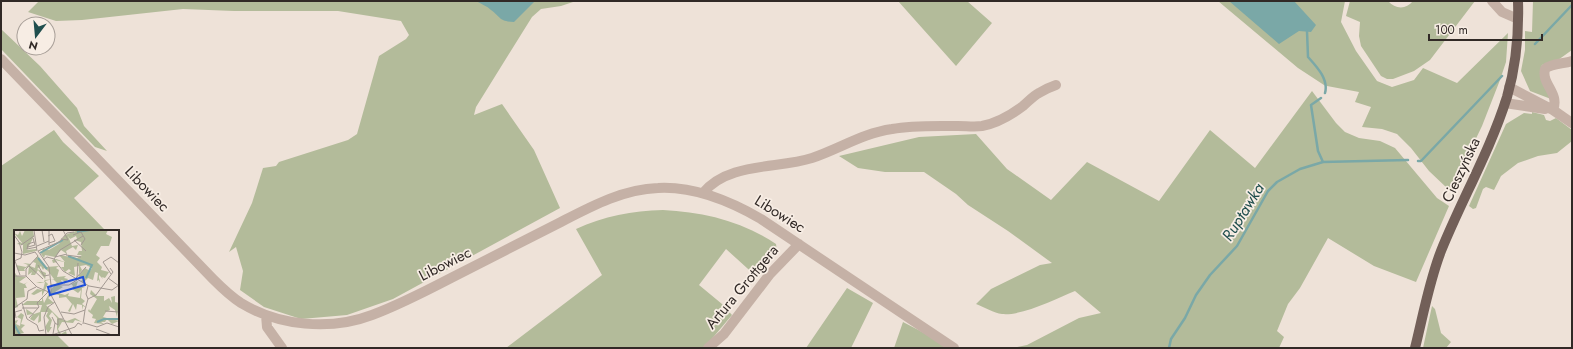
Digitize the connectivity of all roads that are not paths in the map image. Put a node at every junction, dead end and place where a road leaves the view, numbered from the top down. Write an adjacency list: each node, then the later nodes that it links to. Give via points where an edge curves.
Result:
1 (1492, 1): 3 (street, via 1502,12)
2 (1518, 1): 3 (main road, Cieszyńska)
3 (1518, 19): 7 (main road, Cieszyńska, via 1516,51)
4 (1, 59): 13 (street, Libowiec, via 213,280 240,302)
5 (1572, 61): 9 (street, via 1545,68 1545,77 1556,101)
6 (1056, 85): 11 (street, via 1038,93 1015,112 982,126 892,129 860,137 812,158 769,165 719,178)
7 (1509, 87): 8 (main road, Cieszyńska); 9 (street)
8 (1505, 103): 9 (street); 17 (main road, Cieszyńska, via 1437,263)
9 (1553, 110): 10 (street)
10 (1572, 122)
11 (703, 193): 12 (street, Libowiec, via 739,206); 13 (street, Libowiec, via 658,188 624,194 594,205 433,287 371,315 347,322 292,322)
12 (799, 244): 15 (street, Artura Grottgera, via 770,274 724,334); 16 (street, Libowiec)
13 (266, 315): 14 (street, via 267,328)
14 (282, 348)
15 (708, 348)
16 (954, 348)
17 (1416, 348)

